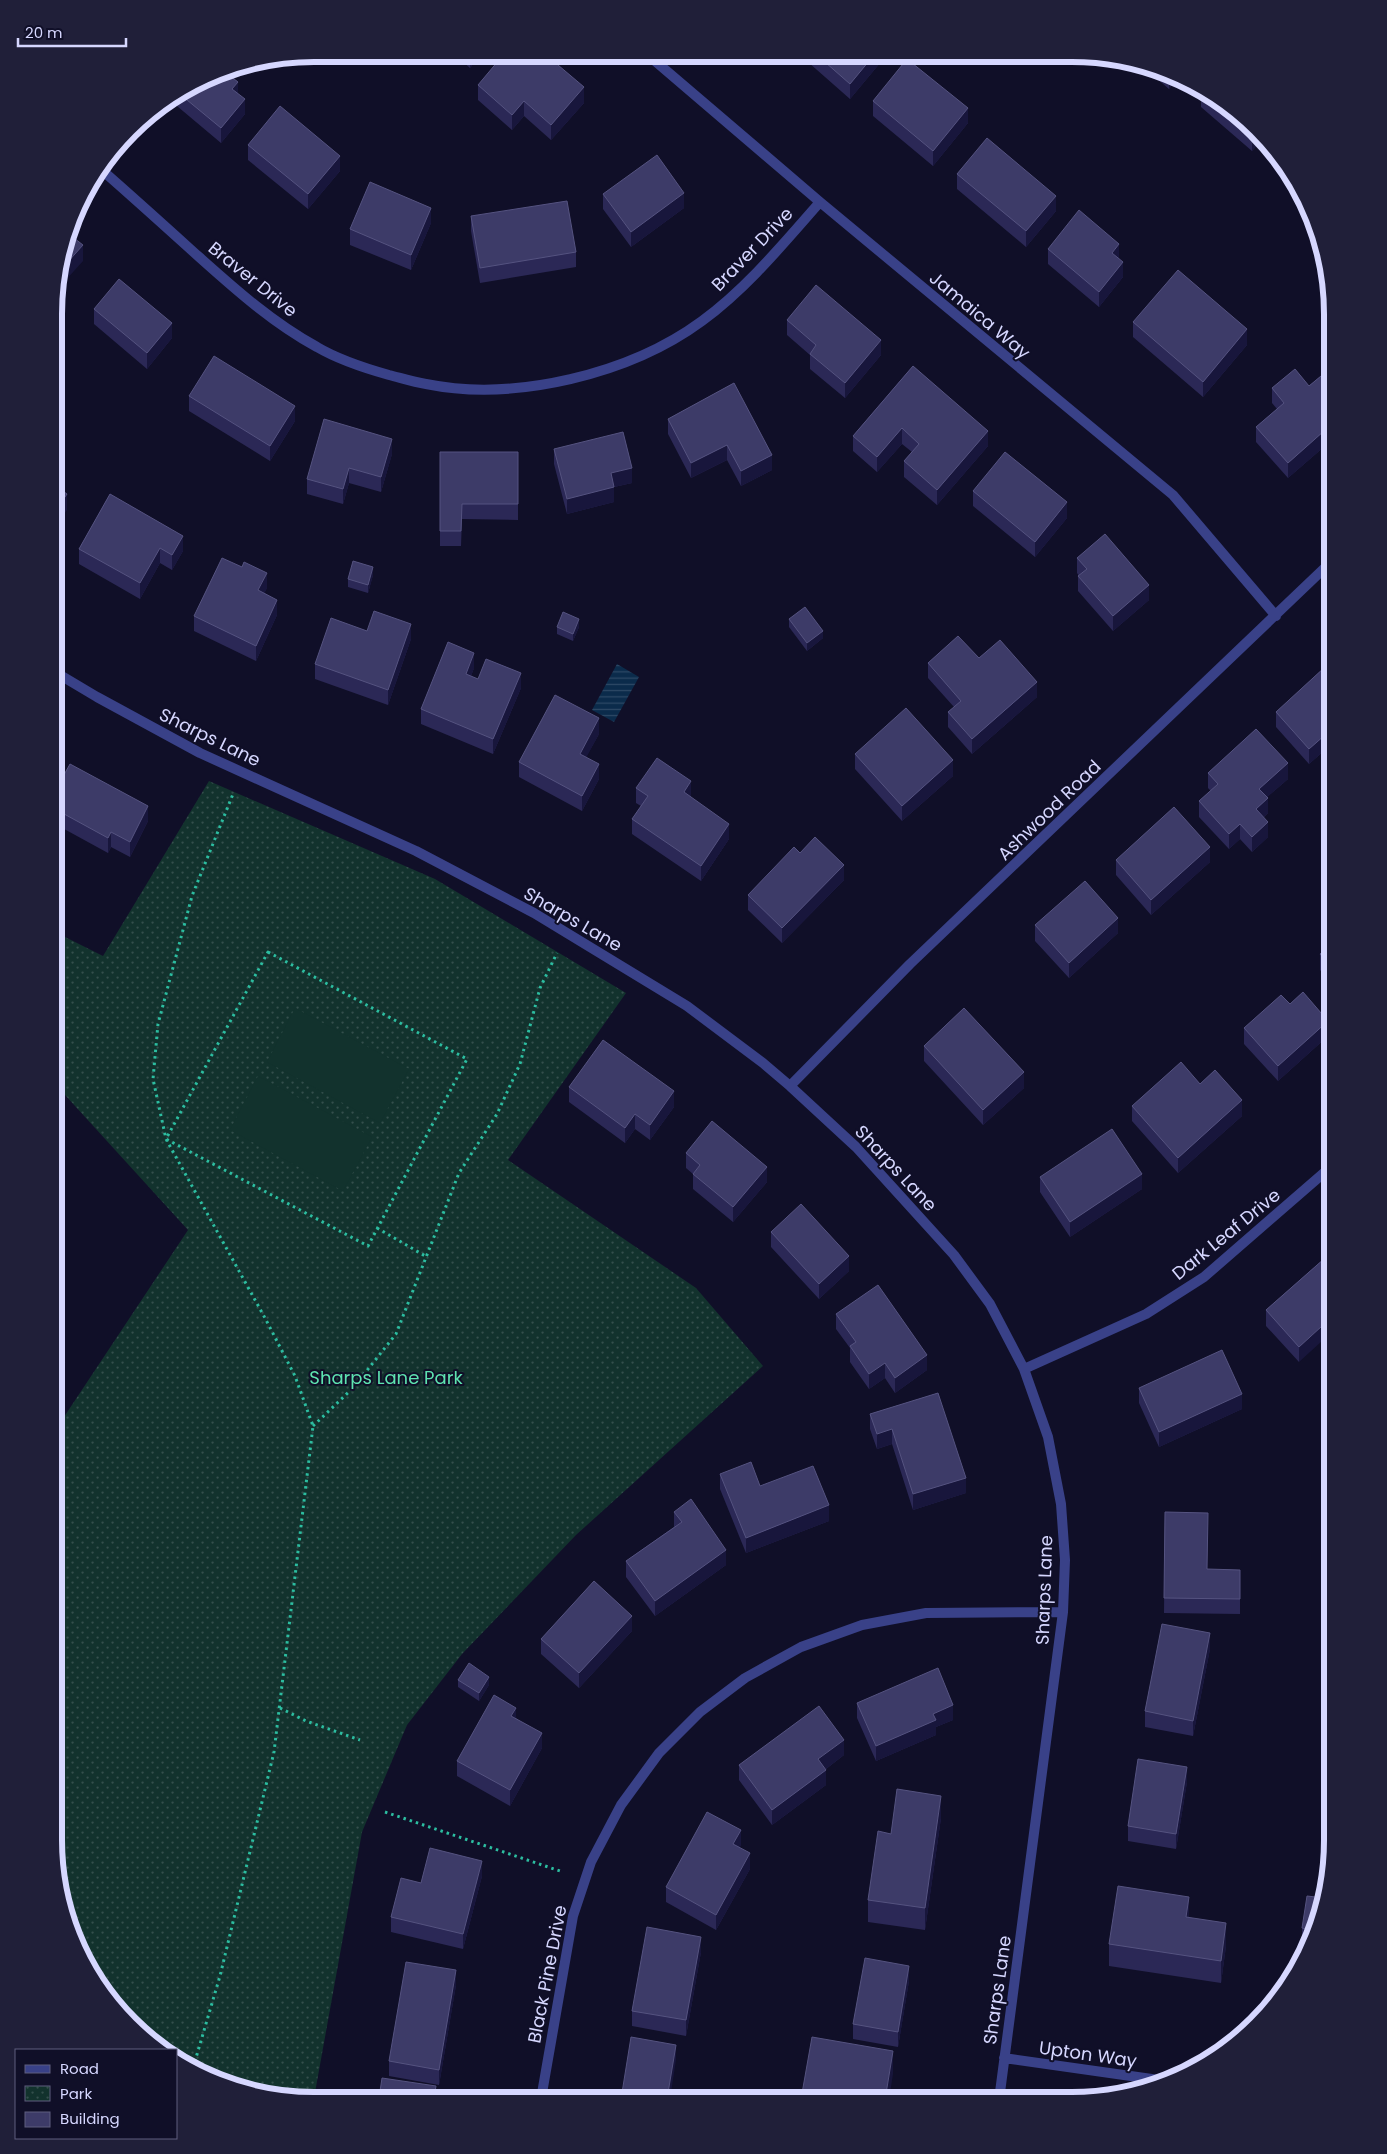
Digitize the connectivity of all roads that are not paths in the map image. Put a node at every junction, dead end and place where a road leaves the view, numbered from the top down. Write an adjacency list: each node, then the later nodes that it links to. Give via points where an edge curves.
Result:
1 (656, 62): 3 (street, Jamaica Way)
2 (106, 174): 3 (street, Braver Drive, via 242,295 269,317 318,348 365,368 427,385 484,390 561,381 598,372 652,351 702,321 746,284)
3 (820, 202): 5 (street, Jamaica Way, via 1173,496)
4 (1324, 569): 5 (street, Ashwood Road)
5 (1276, 616): 7 (street, Ashwood Road, via 910,964)
6 (62, 676): 7 (street, Sharps Lane, via 200,753 416,851 534,913 687,1006)
7 (790, 1086): 9 (street, Sharps Lane, via 856,1147 954,1255 990,1304)
8 (1324, 1173): 9 (street, Dark Leaf Drive, via 1204,1277 1146,1314)
9 (1024, 1369): 10 (street, Sharps Lane, via 1048,1437 1062,1504)
10 (1064, 1612): 11 (street, Sharps Lane); 13 (street, Black Pine Drive, via 926,1614 862,1625 802,1647 753,1674 700,1712 659,1753 621,1805 591,1862 573,1916)
11 (1004, 2058): 12 (street, Upton Way); 14 (street, Sharps Lane)
12 (1150, 2079)
13 (542, 2092)
14 (999, 2092)

